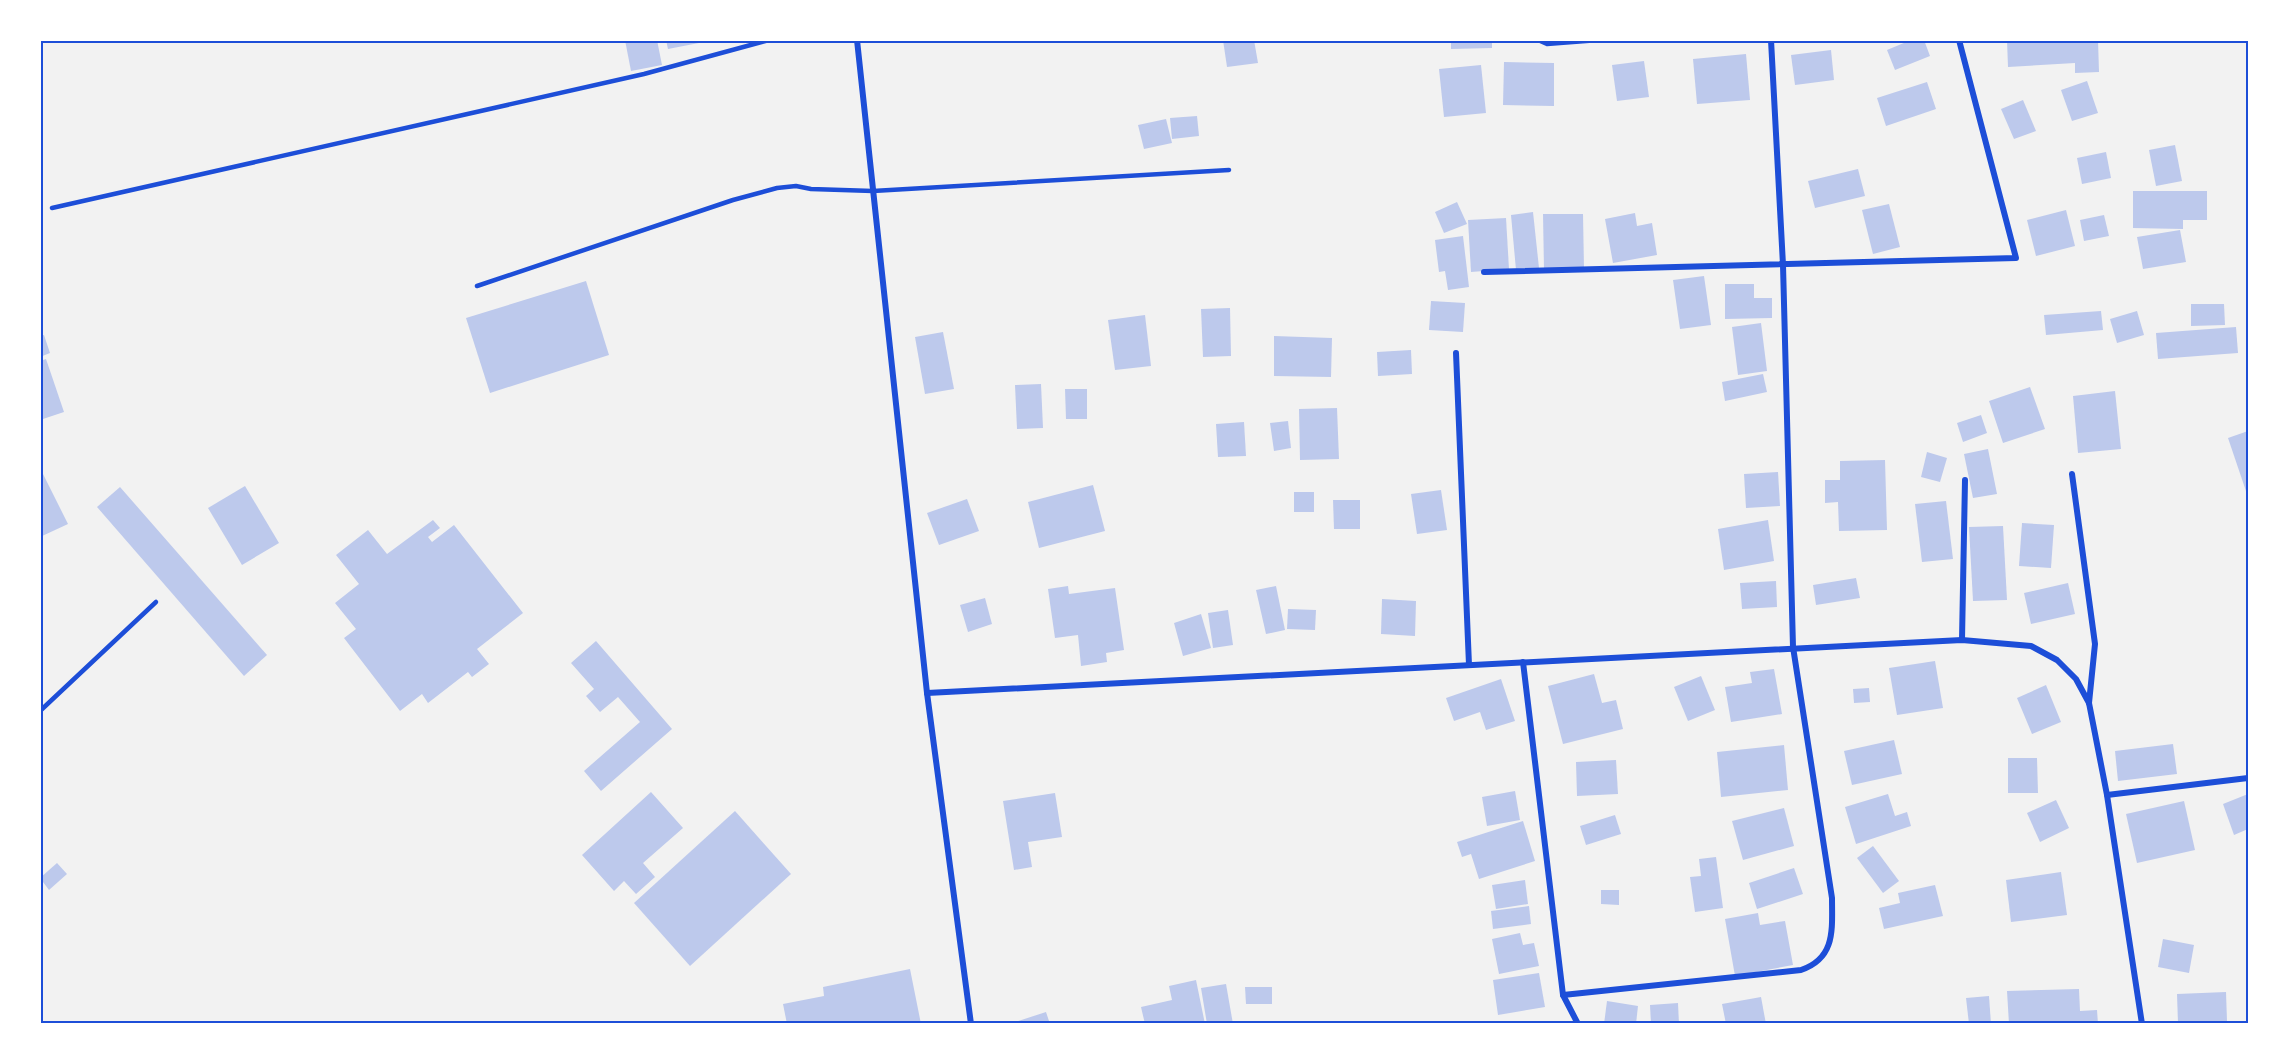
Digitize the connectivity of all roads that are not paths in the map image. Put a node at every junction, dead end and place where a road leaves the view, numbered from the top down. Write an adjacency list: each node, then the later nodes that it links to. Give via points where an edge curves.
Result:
1 (769, 40): 9 (lane, via 644,74)
2 (857, 40): 8 (street)
3 (1538, 40): 4 (lane, via 1547,44)
4 (1599, 40)
5 (1771, 40): 10 (street)
6 (1959, 40): 10 (street, via 2016,258)
7 (1229, 170): 8 (lane)
8 (873, 191): 12 (lane, via 777,188); 21 (street)
9 (52, 208)
10 (1783, 265): 11 (street); 18 (street)
11 (1484, 272)
12 (477, 286)
13 (1456, 353): 20 (street)
14 (2072, 474): 22 (street, via 2095,644)
15 (1965, 480): 17 (street)
16 (156, 602): 23 (lane)
17 (1962, 640): 18 (street); 22 (street, via 2031,646 2057,660 2076,679)
18 (1793, 647): 19 (street); 26 (street, via 1832,898 1832,931 1822,958 1801,970)
19 (1523, 662): 20 (street); 26 (street)
20 (1469, 664): 21 (street)
21 (927, 693): 27 (street)
22 (2089, 703): 25 (street)
23 (40, 711)
24 (2248, 778): 25 (street)
25 (2106, 795): 29 (street)
26 (1563, 995): 28 (street)
27 (971, 1023)
28 (1578, 1023)
29 (2142, 1023)

